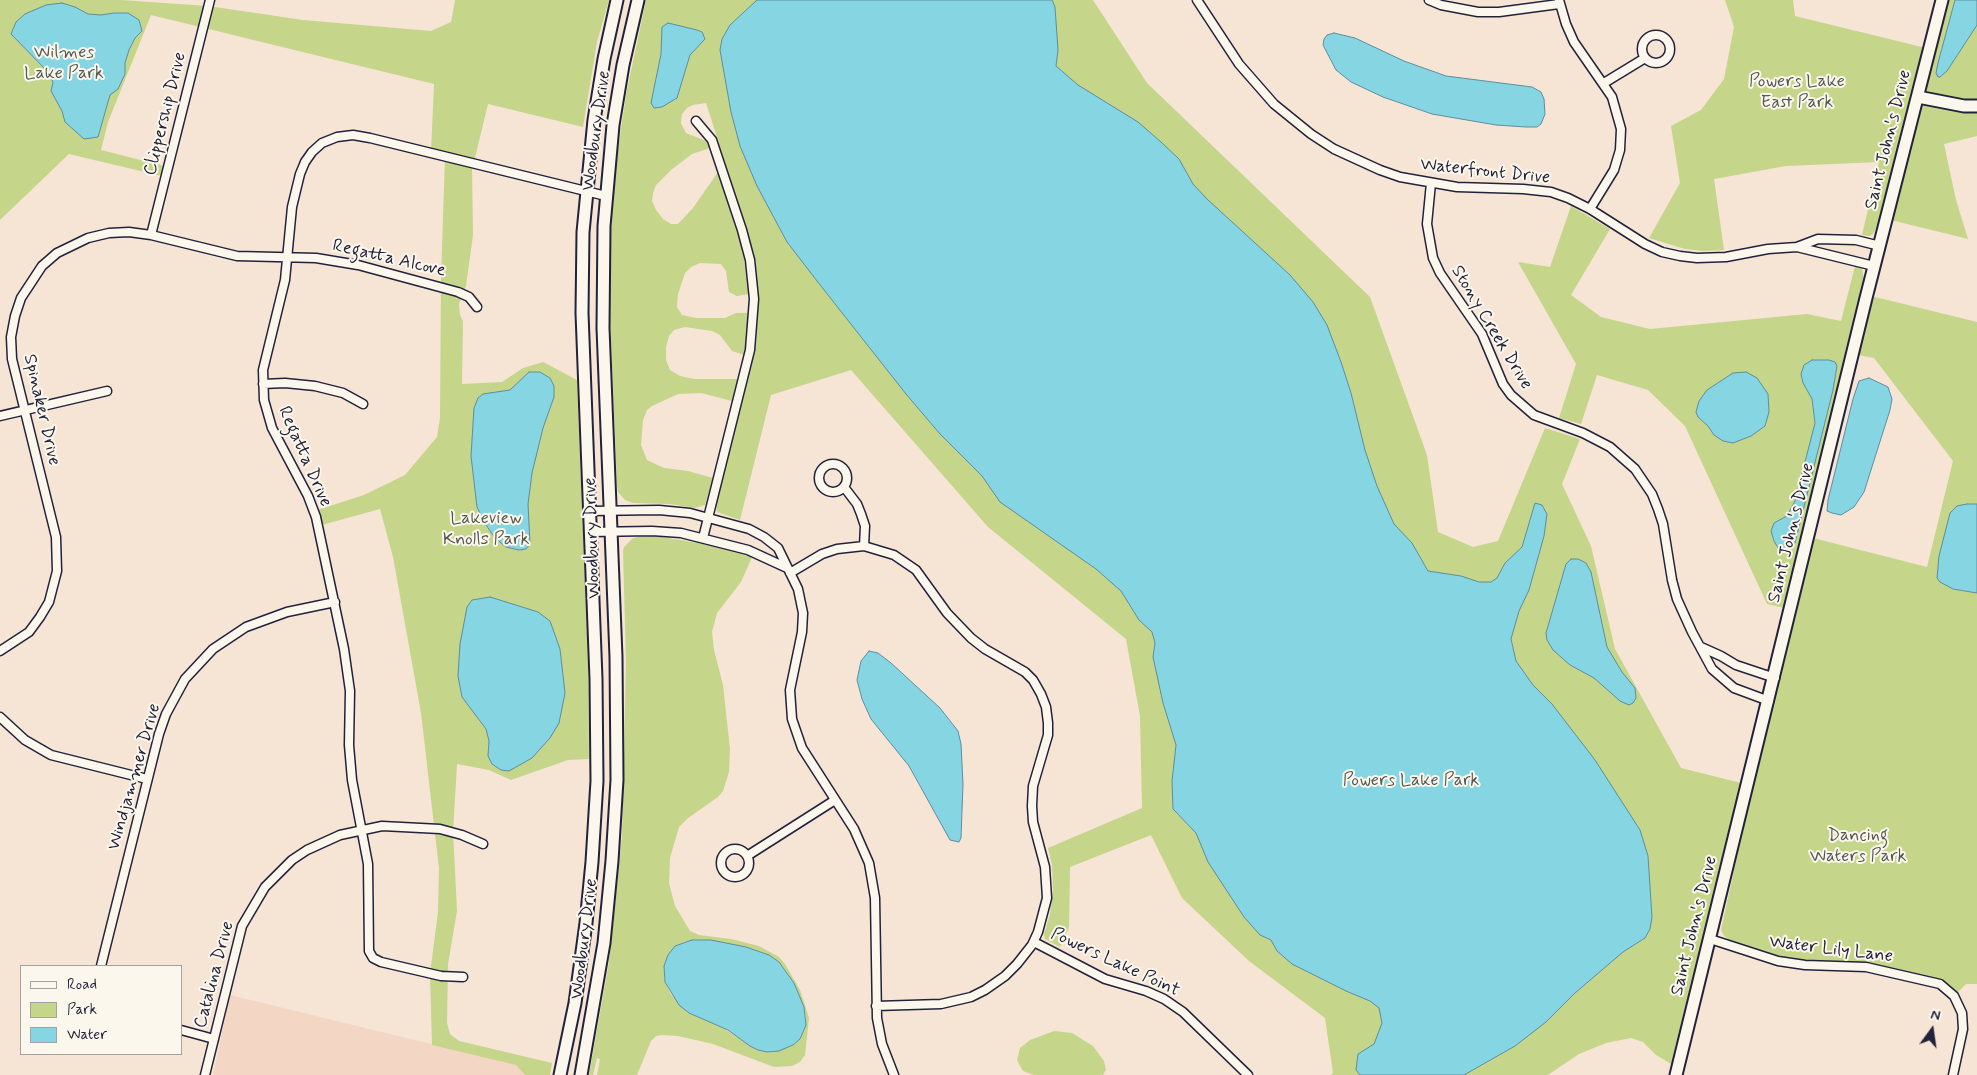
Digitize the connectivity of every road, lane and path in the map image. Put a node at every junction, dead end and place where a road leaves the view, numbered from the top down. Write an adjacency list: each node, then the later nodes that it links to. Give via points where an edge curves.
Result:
1 (210, 0): 17 (street, Clippership Drive)
2 (617, 0): 14 (main road, Woodbury Drive, via 597,100)
3 (638, 0): 15 (main road, Woodbury Drive, via 620,85)
4 (1197, 0): 13 (street, Waterfront Drive, via 1239,64 1291,119 1357,161 1400,177)
5 (1429, 0): 7 (street, via 1478,12 1499,12)
6 (1942, 0): 10 (main road, Saint John's Drive)
7 (1559, 2): 9 (street, via 1574,42)
8 (1645, 58): 9 (street)
9 (1604, 83): 16 (street, via 1617,112 1621,129 1620,150 1614,170)
10 (1918, 97): 11 (main road); 18 (main road, Saint John's Drive)
11 (1977, 106)
12 (696, 121): 31 (street, via 712,140 745,241 754,293 750,350)
13 (1431, 184): 16 (street, Waterfront Drive, via 1538,190 1568,198); 38 (street, Stony Creek Drive, via 1426,224 1433,258 1482,334 1504,384 1516,401 1534,415 1610,447 1644,481 1663,524 1677,599)
14 (586, 191): 15 (street, Regatta Drive); 20 (street, Regatta Drive, via 370,138 337,137 322,143 312,152 300,174 289,228); 29 (main road, Woodbury Drive, via 582,293)
15 (606, 196): 30 (main road, Woodbury Drive, via 602,301)
16 (1590, 209): 19 (street, Waterfront Drive, via 1645,244 1680,256 1712,259)
17 (151, 235): 20 (street, Spinaker Drive, via 238,256); 26 (street, Spinaker Drive, via 129,232 88,238 57,253 29,284 14,316 11,337 12,359)
18 (1880, 246): 19 (street, Waterfront Drive, via 1839,238 1818,239); 21 (main road, Saint John's Drive)
19 (1797, 247): 21 (street, Waterfront Drive)
20 (288, 256): 22 (street, Regatta Alcove, via 358,266 451,289 466,295); 23 (street, Regatta Drive, via 265,358)
21 (1874, 266): 40 (main road, Saint John's Drive)
22 (477, 307)
23 (263, 384): 25 (street, via 315,386 343,393); 37 (street, Regatta Drive, via 266,413 316,517)
24 (107, 391): 26 (street)
25 (363, 404)
26 (25, 410): 27 (street); 39 (street, Spinaker Drive, via 56,538 57,571 49,602 30,632)
27 (0, 416)
28 (844, 487): 35 (street, via 861,514 865,526)
29 (590, 511): 30 (street); 32 (main road, Woodbury Drive)
30 (610, 511): 31 (street, via 665,510); 33 (main road, Woodbury Drive)
31 (708, 517): 34 (street); 36 (street, via 761,535 778,548)
32 (590, 532): 33 (street); 56 (main road, Woodbury Drive, via 597,699 595,821 582,950)
33 (611, 532): 34 (street, via 662,531); 57 (main road, Woodbury Drive, via 617,705 615,820 604,943)
34 (703, 538): 36 (street, via 752,552)
35 (864, 546): 36 (street, via 837,549); 49 (street, via 894,555 907,563 928,584 959,626 985,649 1025,672 1041,694 1046,707 1048,735 1033,786 1032,806 1033,822 1046,867 1047,898)
36 (788, 570): 44 (street, via 800,595 804,617 790,690 792,719 802,748)
37 (335, 602): 43 (street, Windjammer Drive, via 265,619 246,627 213,649 174,696); 45 (street, Regatta Drive, via 348,674 351,771)
38 (1701, 647): 40 (street, via 1736,665); 41 (street, Stony Creek Drive, via 1712,669 1721,678 1734,688)
39 (0, 651)
40 (1774, 678): 41 (main road, Saint John's Drive)
41 (1769, 700): 48 (main road, Saint John's Drive)
42 (0, 717): 43 (street, via 25,740 51,755)
43 (147, 779): 50 (street, Windjammer Drive)
44 (836, 800): 47 (street); 52 (street, via 862,843 873,879)
45 (362, 829): 46 (street, Catalina Drive, via 398,826 440,829 462,834); 51 (street, Regatta Drive, via 368,864 369,951 373,958 441,976); 54 (street, Catalina Drive, via 307,850 265,887 242,926)
46 (483, 844)
47 (747, 856)
48 (1710, 939): 60 (main road, Saint John's Drive); 61 (street, Water Lily Lane, via 1778,961 1866,967 1940,984 1954,996 1962,1013)
49 (1034, 942): 52 (street, via 1005,976 975,995 941,1004); 59 (street, Powers Lake Point, via 1102,977 1164,999 1186,1014)
50 (101, 965)
51 (463, 977)
52 (876, 1006): 58 (street, via 882,1044)
53 (182, 1030): 54 (street)
54 (214, 1039): 55 (street, Catalina Drive)
55 (205, 1075)
56 (560, 1075)
57 (581, 1075)
58 (894, 1075)
59 (1248, 1075)
60 (1676, 1075)
61 (1953, 1075)

